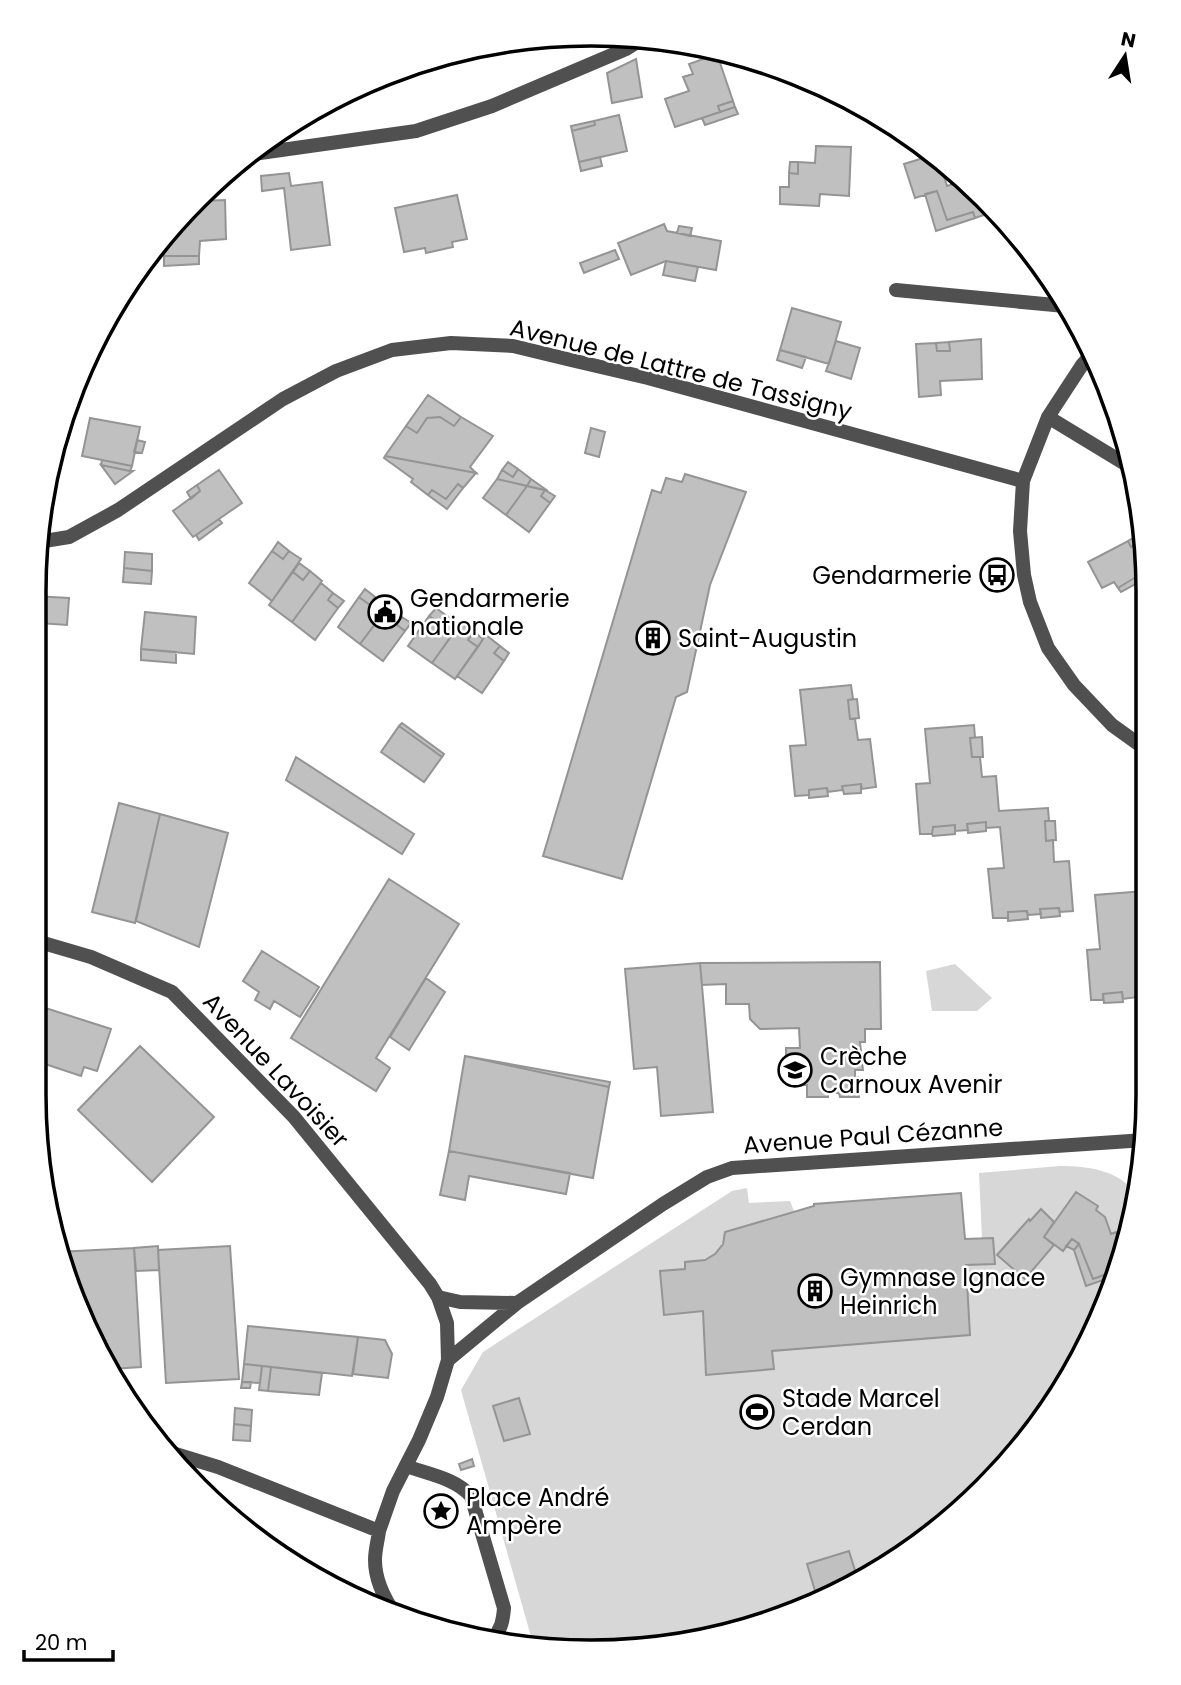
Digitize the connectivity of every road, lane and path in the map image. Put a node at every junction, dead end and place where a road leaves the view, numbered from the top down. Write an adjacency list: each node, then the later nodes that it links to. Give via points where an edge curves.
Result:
1 (629, 47): 2 (street, via 492,106 416,131)
2 (267, 152)
3 (896, 290): 4 (street)
4 (1054, 305)
5 (1085, 362): 6 (street)
6 (1048, 418): 7 (street); 8 (street)
7 (1120, 461)
8 (1023, 481): 9 (street, Avenue de Lattre de Tassigny, via 570,359 513,346 451,343 392,351 336,371 283,399 118,510 69,537); 10 (street, via 1020,531 1024,575 1048,648 1074,685 1112,725)
9 (48, 540)
10 (1136, 742)
11 (46, 944): 13 (street, Avenue Lavoisier, via 91,957 172,992 294,1117)
12 (1133, 1141): 14 (street, Avenue Paul Cézanne, via 732,1168 707,1177 663,1204)
13 (438, 1297): 14 (street); 15 (street, Avenue Lavoisier, via 447,1324)
14 (517, 1303): 15 (street, Avenue Paul Cézanne)
15 (448, 1360): 17 (street, Avenue Lavoisier)
16 (183, 1456): 18 (street)
17 (406, 1466): 18 (street, Avenue Lavoisier); 20 (street, via 455,1483 471,1496 505,1608)
18 (379, 1531): 19 (street, Avenue Lavoisier, via 375,1560)
19 (386, 1599)
20 (499, 1632)

